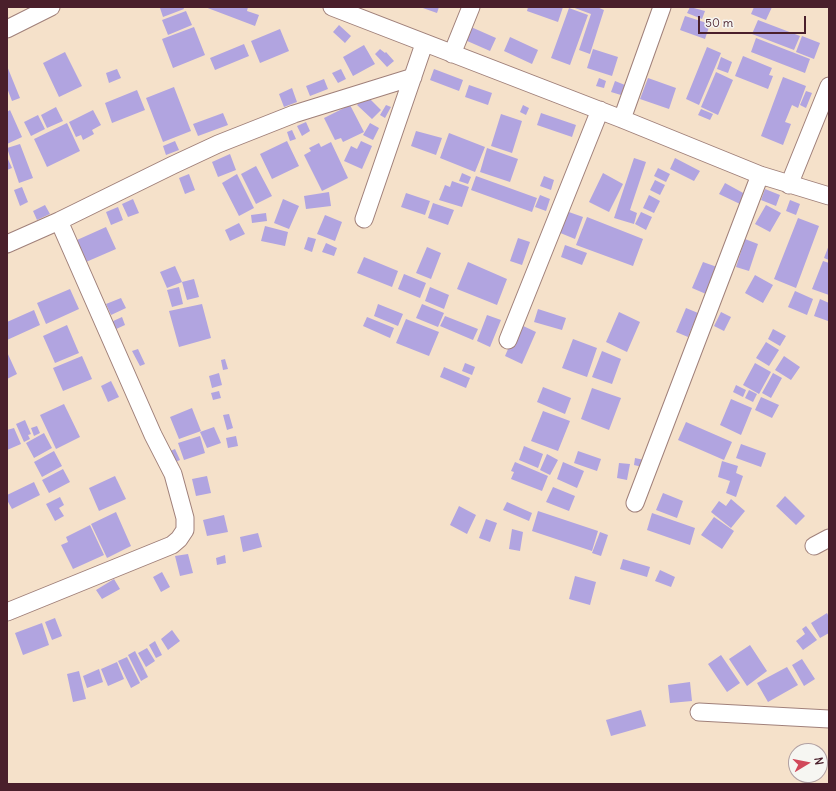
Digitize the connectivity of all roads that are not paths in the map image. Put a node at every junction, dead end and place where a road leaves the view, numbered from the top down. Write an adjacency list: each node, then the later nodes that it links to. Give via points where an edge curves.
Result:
1 (51, 7): 5 (street)
2 (332, 7): 6 (street)
3 (471, 7): 7 (street)
4 (662, 7): 11 (street)
5 (7, 29)
6 (424, 44): 7 (street); 8 (street)
7 (452, 54): 10 (street)
8 (413, 77): 15 (street); 16 (street, via 294,114 218,144)
9 (829, 86): 13 (street)
10 (600, 110): 11 (street); 18 (street)
11 (622, 119): 12 (street)
12 (760, 175): 13 (street); 19 (street)
13 (790, 185): 14 (street)
14 (829, 196)
15 (364, 219)
16 (59, 221): 17 (street); 22 (street, via 172,474 185,518 184,530 172,545)
17 (7, 244)
18 (508, 340)
19 (635, 503)
20 (829, 538): 21 (street)
21 (814, 546)
22 (7, 612)
23 (699, 712): 24 (street)
24 (829, 719)

